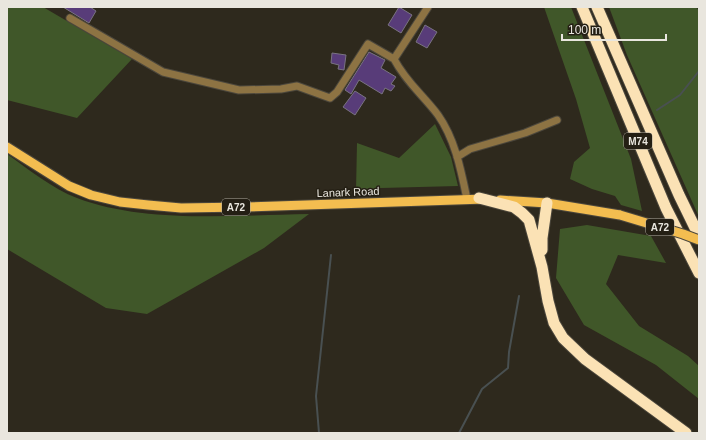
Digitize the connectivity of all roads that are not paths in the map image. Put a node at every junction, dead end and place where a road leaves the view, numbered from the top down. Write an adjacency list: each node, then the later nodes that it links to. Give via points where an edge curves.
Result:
1 (428, 7): 5 (lane)
2 (582, 7): 15 (highway, M74, via 666,208)
3 (597, 7): 12 (highway, M74)
4 (70, 18): 5 (lane, via 163,72 239,90 297,86 330,98 337,92 368,44)
5 (394, 59): 8 (lane, via 403,76 438,115)
6 (557, 120): 8 (lane, via 525,133 470,149)
7 (7, 147): 10 (main road, Lanark Road / A72, via 69,186 91,195 120,202 181,208)
8 (457, 157): 10 (lane)
9 (479, 198): 10 (main road, Lanark Road / A72); 11 (main road, Lanark Road / A72); 14 (highway, via 501,203 522,213 529,220)
10 (467, 199)
11 (547, 203): 13 (main road, Lanark Road / A72, bridge, via 620,215); 14 (highway, via 542,238)
12 (699, 236)
13 (699, 240)
14 (542, 267): 16 (highway, via 554,323 563,338 585,359)
15 (699, 273)
16 (686, 433)

